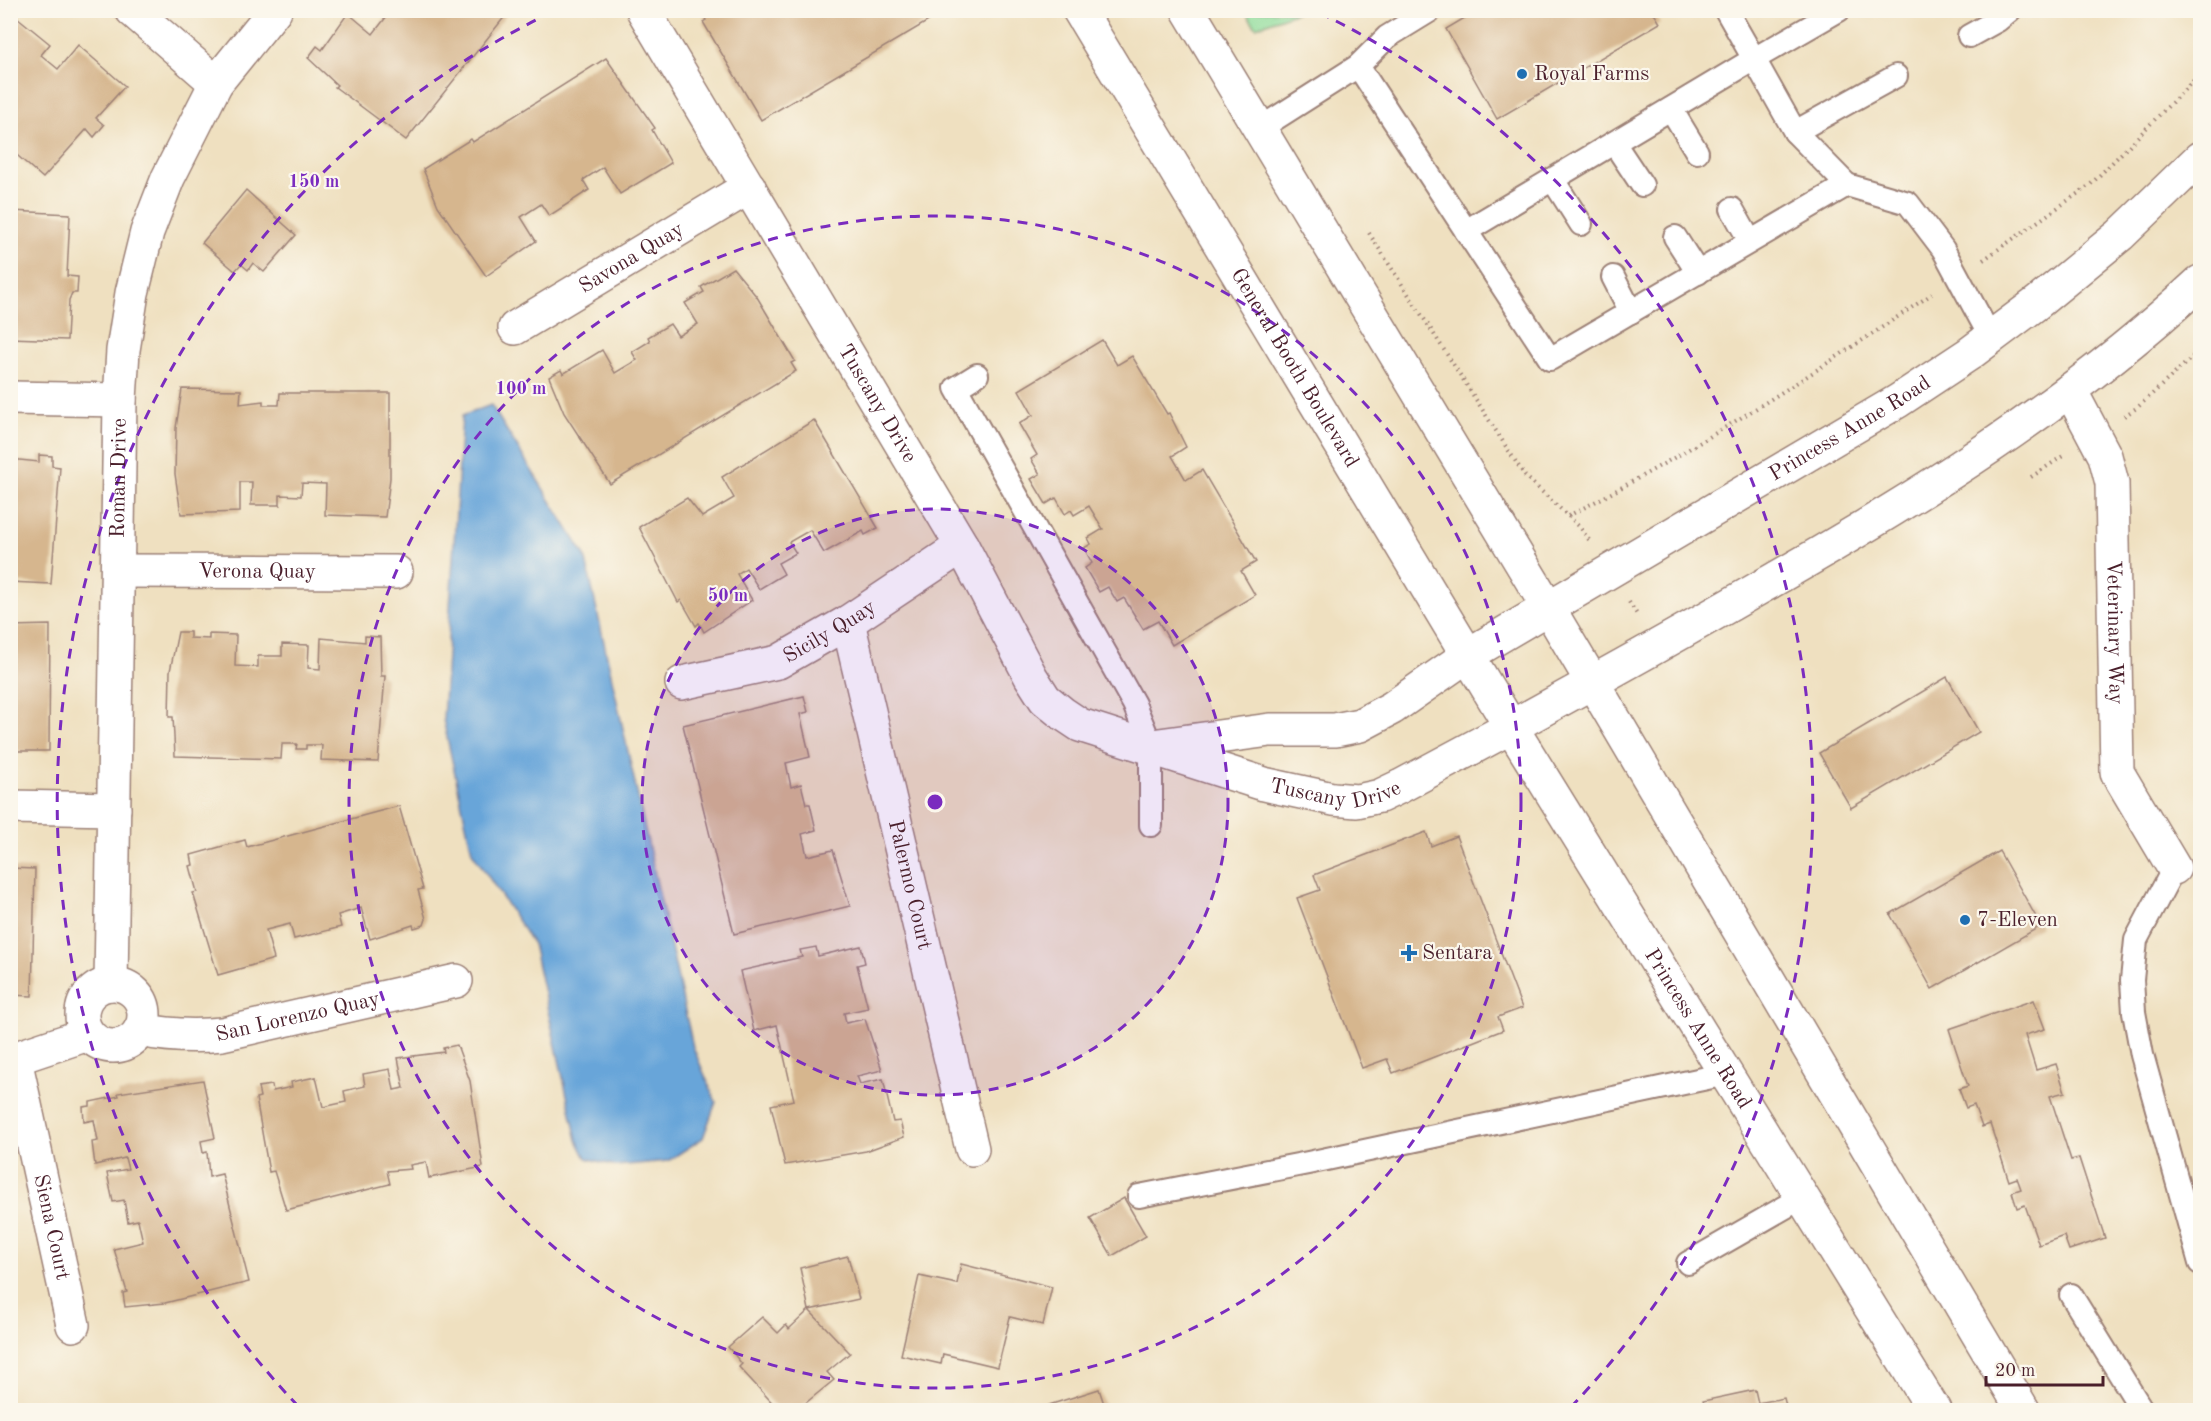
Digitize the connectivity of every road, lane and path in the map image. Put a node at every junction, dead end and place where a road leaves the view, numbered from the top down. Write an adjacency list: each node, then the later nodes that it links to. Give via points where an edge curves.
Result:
1 (132, 10): 15 (street)
2 (275, 10): 15 (street, Roman Drive)
3 (643, 10): 25 (street, Tuscany Drive)
4 (1078, 10): 51 (street, General Booth Boulevard)
5 (1188, 10): 17 (street)
6 (1431, 10): 12 (lane, via 1387,37)
7 (1726, 10): 11 (lane)
8 (1839, 10): 11 (lane)
9 (2010, 10): 10 (lane)
10 (1969, 36)
11 (1754, 59): 16 (lane); 18 (lane)
12 (1358, 66): 17 (lane); 29 (lane)
13 (2200, 74): 33 (path, via 2090,185)
14 (1896, 76): 18 (lane)
15 (216, 83): 42 (street, Roman Drive, via 168,178 147,232 132,293)
16 (1671, 109): 19 (lane); 20 (lane)
17 (1259, 129): 48 (street)
18 (1795, 132): 24 (lane)
19 (1614, 143): 22 (lane); 23 (lane)
20 (1697, 152)
21 (2200, 158): 38 (street, Princess Anne Road, via 2120,235)
22 (1553, 180): 27 (lane); 29 (lane)
23 (1641, 185)
24 (1847, 185): 31 (lane); 33 (lane, via 1908,203 1943,249)
25 (748, 187): 37 (street, Savona Quay); 44 (street, Tuscany Drive)
26 (1732, 209): 31 (lane)
27 (1581, 224)
28 (1365, 228): 43 (path, via 1525,476)
29 (1466, 231): 36 (lane, via 1550,359)
30 (1676, 237): 32 (lane)
31 (1750, 241): 32 (lane)
32 (1698, 273): 36 (lane)
33 (1958, 277): 38 (lane); 43 (path, via 1800,381)
34 (1613, 278): 36 (lane)
35 (2200, 282): 40 (street)
36 (1631, 312)
37 (515, 328)
38 (1991, 338): 47 (street, Princess Anne Road, via 1898,401)
39 (977, 375): 55 (lane, via 956,388 1134,704)
40 (2070, 390): 50 (street, via 1953,472 1834,546); 59 (street, Veterinary Way, via 2106,456 2112,483 2117,772)
41 (10, 398): 42 (street)
42 (120, 400): 45 (street, Roman Drive)
43 (1568, 516): 47 (path)
44 (962, 546): 49 (street, Sicily Quay); 55 (street, Tuscany Drive, via 1046,699 1080,724)
45 (119, 571): 46 (street, Verona Quay); 57 (street, Roman Drive)
46 (396, 572)
47 (1610, 572): 48 (street, Princess Anne Road); 50 (path)
48 (1549, 609): 51 (street, Princess Anne Road); 53 (street)
49 (849, 622): 52 (street, Sicily Quay, via 778,662); 66 (street, Palermo Court)
50 (1658, 646): 53 (street)
51 (1468, 655): 54 (street, General Booth Boulevard); 55 (street, Tuscany Drive, via 1392,708 1360,725 1335,730 1270,730)
52 (682, 683)
53 (1592, 683): 54 (street); 74 (street)
54 (1511, 727): 55 (street, Tuscany Drive, via 1401,786 1357,801 1264,784); 65 (street, Princess Anne Road)
55 (1151, 746): 58 (lane)
56 (10, 807): 57 (street)
57 (114, 809): 61 (street, Roman Drive)
58 (1151, 825)
59 (2174, 868): 70 (lane, via 2136,940 2133,991 2142,1055)
60 (456, 981): 62 (street, San Lorenzo Quay, via 222,1034 171,1036)
61 (111, 984): 62 (street, via 136,994 144,1012); 63 (street, via 87,998 82,1016)
62 (140, 1030): 63 (street, via 134,1038 115,1047 105,1046)
63 (88, 1034): 64 (street)
64 (13, 1060): 72 (street, Siena Court)
65 (1726, 1074): 67 (lane); 68 (street, Princess Anne Road)
66 (972, 1149)
67 (1139, 1196)
68 (1803, 1197): 69 (lane); 73 (street, Princess Anne Road)
69 (1688, 1263)
70 (2200, 1263)
71 (2071, 1295): 75 (lane)
72 (74, 1325)
73 (1934, 1410)
74 (2023, 1410)
75 (2142, 1410)

